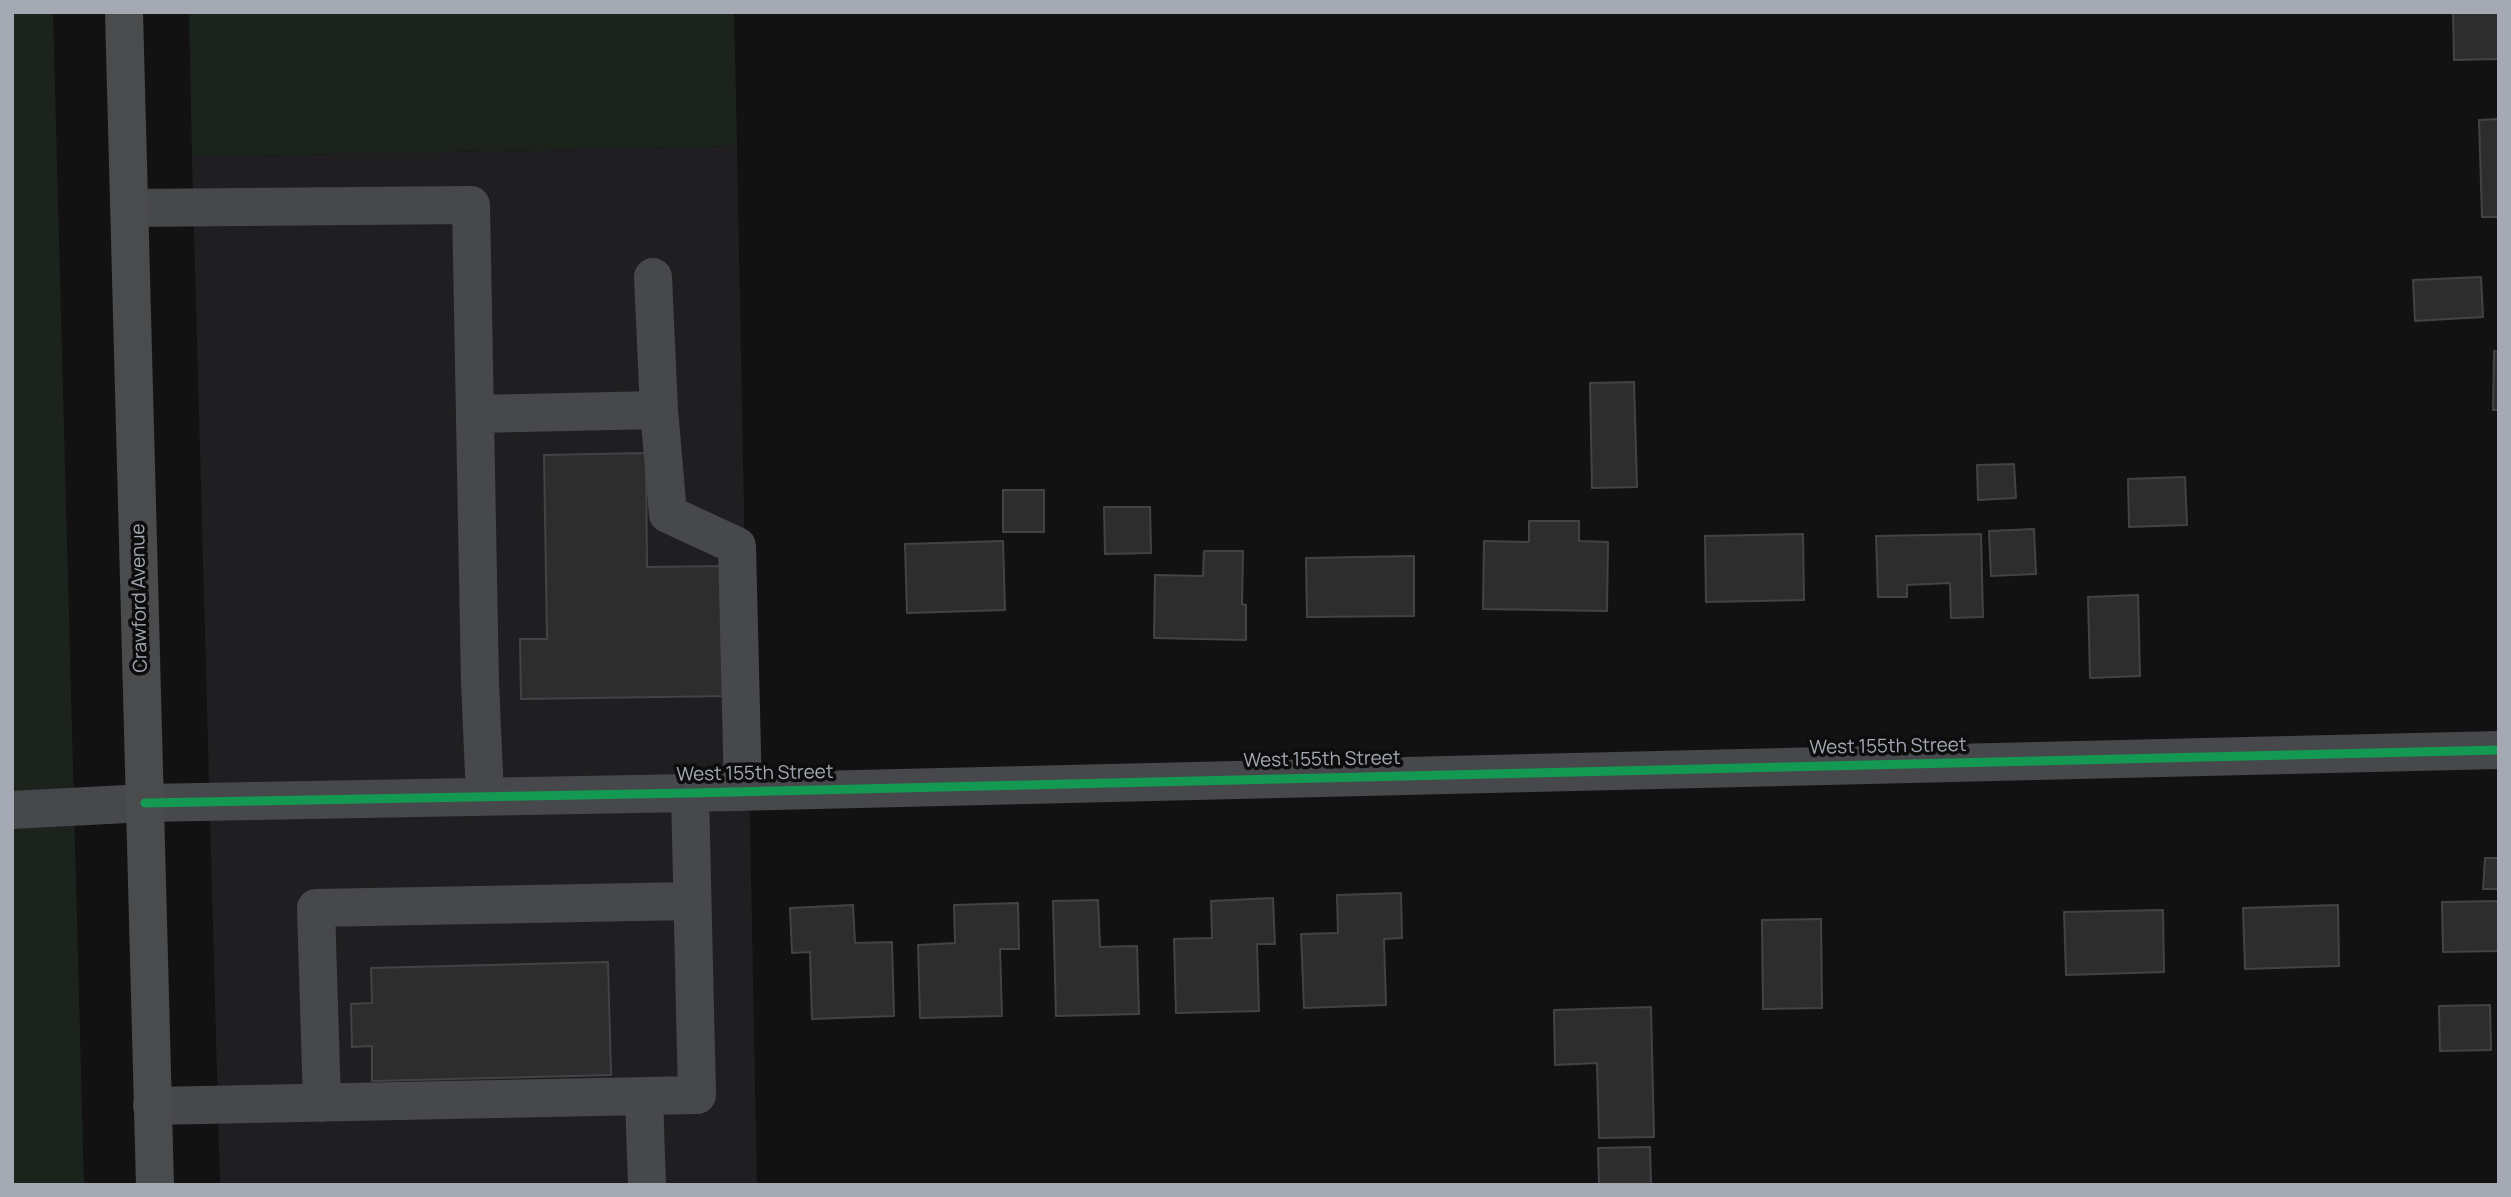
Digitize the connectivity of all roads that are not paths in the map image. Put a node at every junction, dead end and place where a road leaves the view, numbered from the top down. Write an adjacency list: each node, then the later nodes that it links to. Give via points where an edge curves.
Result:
1 (124, 12): 2 (main road, Crawford Avenue)
2 (130, 208): 5 (street, via 471,205); 10 (main road, Crawford Avenue)
3 (653, 277): 4 (street)
4 (659, 410): 5 (street); 7 (street, via 668,514 737,546)
5 (475, 414): 9 (street)
6 (2499, 750): 7 (street, West 155th Street)
7 (743, 792): 8 (street, West 155th Street)
8 (690, 793): 9 (street, West 155th Street); 12 (street)
9 (485, 796): 10 (street, West 155th Street)
10 (145, 803): 11 (street, West 155th Street); 15 (main road, Crawford Avenue)
11 (12, 810)
12 (691, 901): 13 (street, via 697,1096); 14 (street, via 316,908)
13 (644, 1097): 14 (street); 17 (street)
14 (322, 1103): 15 (street)
15 (152, 1106): 16 (main road, Crawford Avenue)
16 (155, 1185)
17 (647, 1185)

